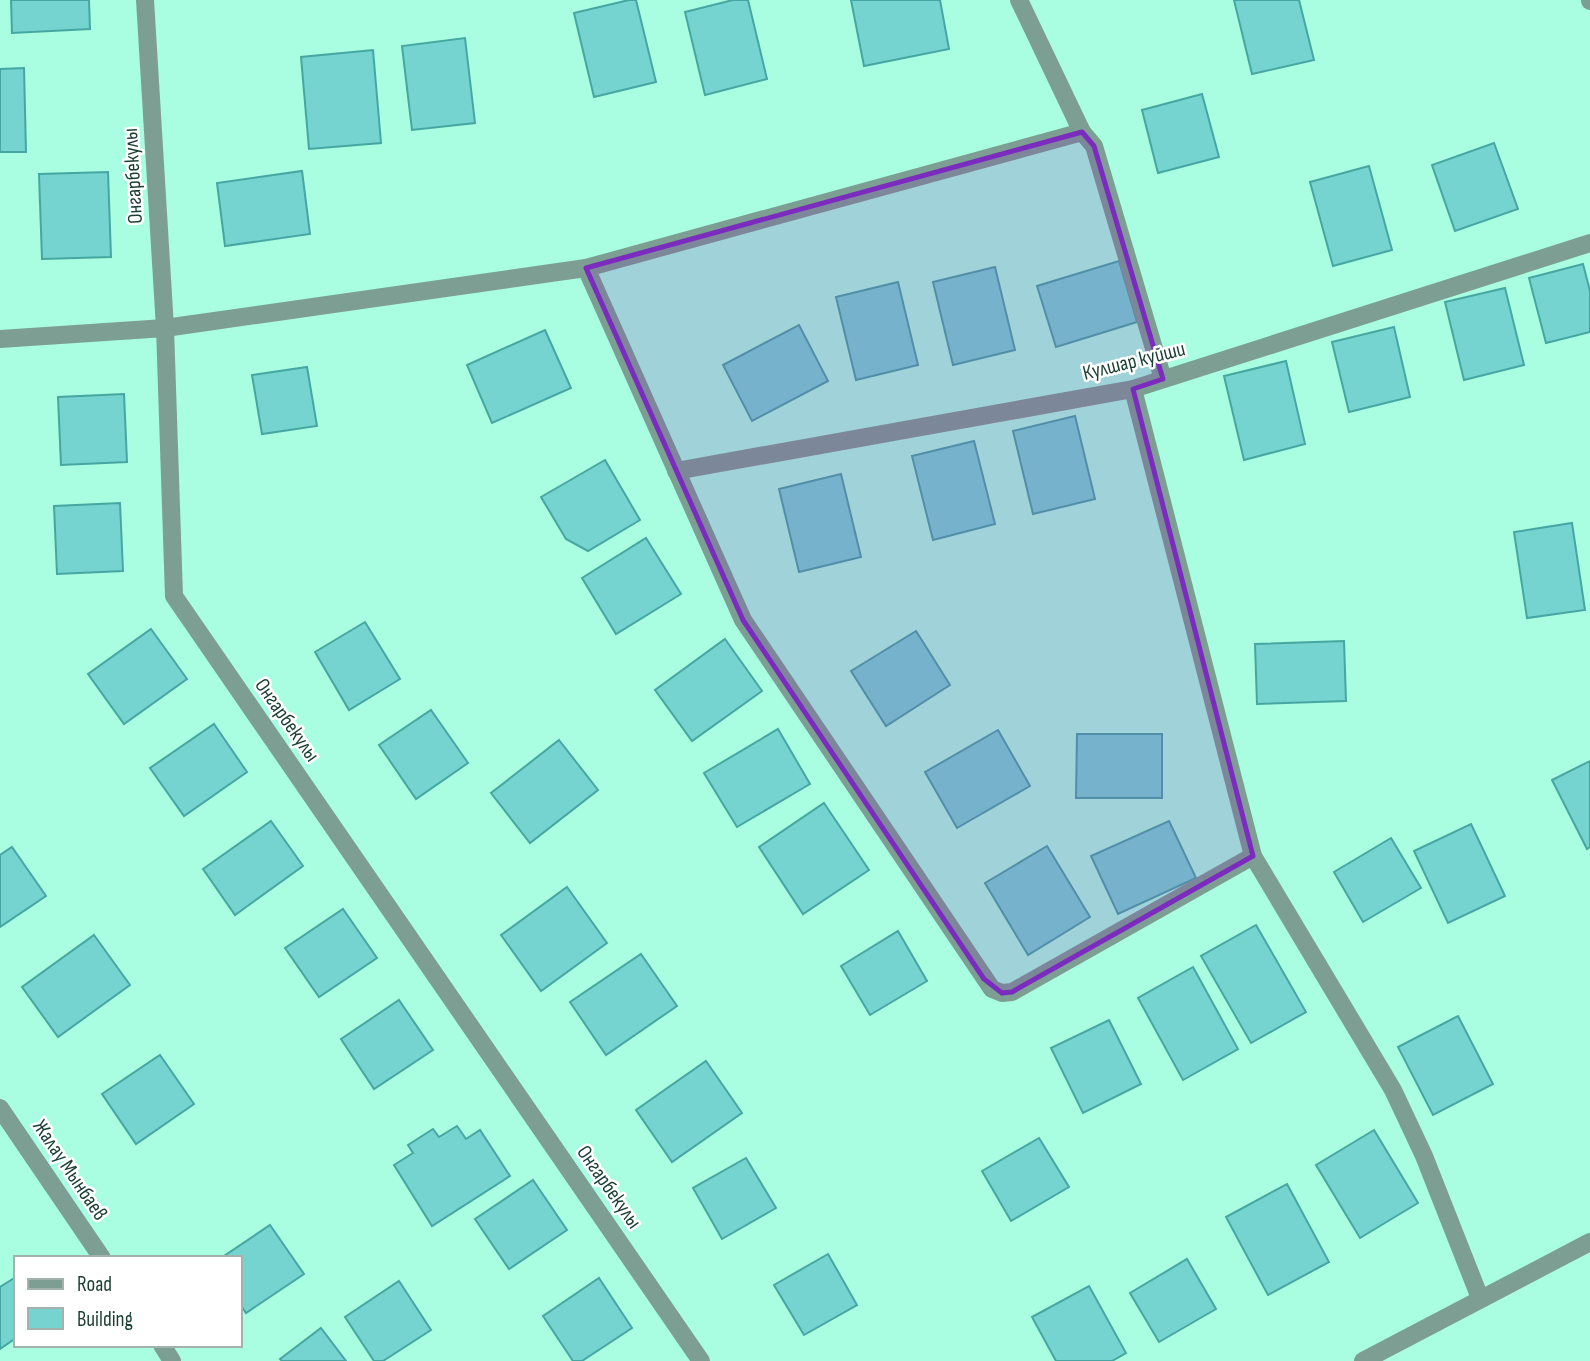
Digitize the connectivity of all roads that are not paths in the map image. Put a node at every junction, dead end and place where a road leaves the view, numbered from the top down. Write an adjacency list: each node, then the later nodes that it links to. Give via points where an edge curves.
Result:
1 (145, 0): 6 (street, Онгарбекулы)
2 (1019, 0): 3 (street)
3 (1082, 132): 5 (street); 8 (street, via 1094,146)
4 (1590, 243): 8 (street, Кулшар куйши)
5 (586, 268): 6 (street); 10 (street)
6 (165, 328): 7 (street); 16 (street, Онгарбекулы, via 174,596)
7 (0, 338)
8 (1163, 379): 9 (street, Кулшар куйши)
9 (1133, 389): 10 (street, Кулшар куйши); 11 (street)
10 (676, 471): 11 (street, via 743,620 992,989 1012,992)
11 (1253, 856): 15 (street, via 1394,1090)
12 (0, 1108): 14 (street, Жалау Мынбаев)
13 (1590, 1242): 15 (street)
14 (101, 1256)
15 (1480, 1298): 17 (street)
16 (701, 1361)
17 (1363, 1361)

